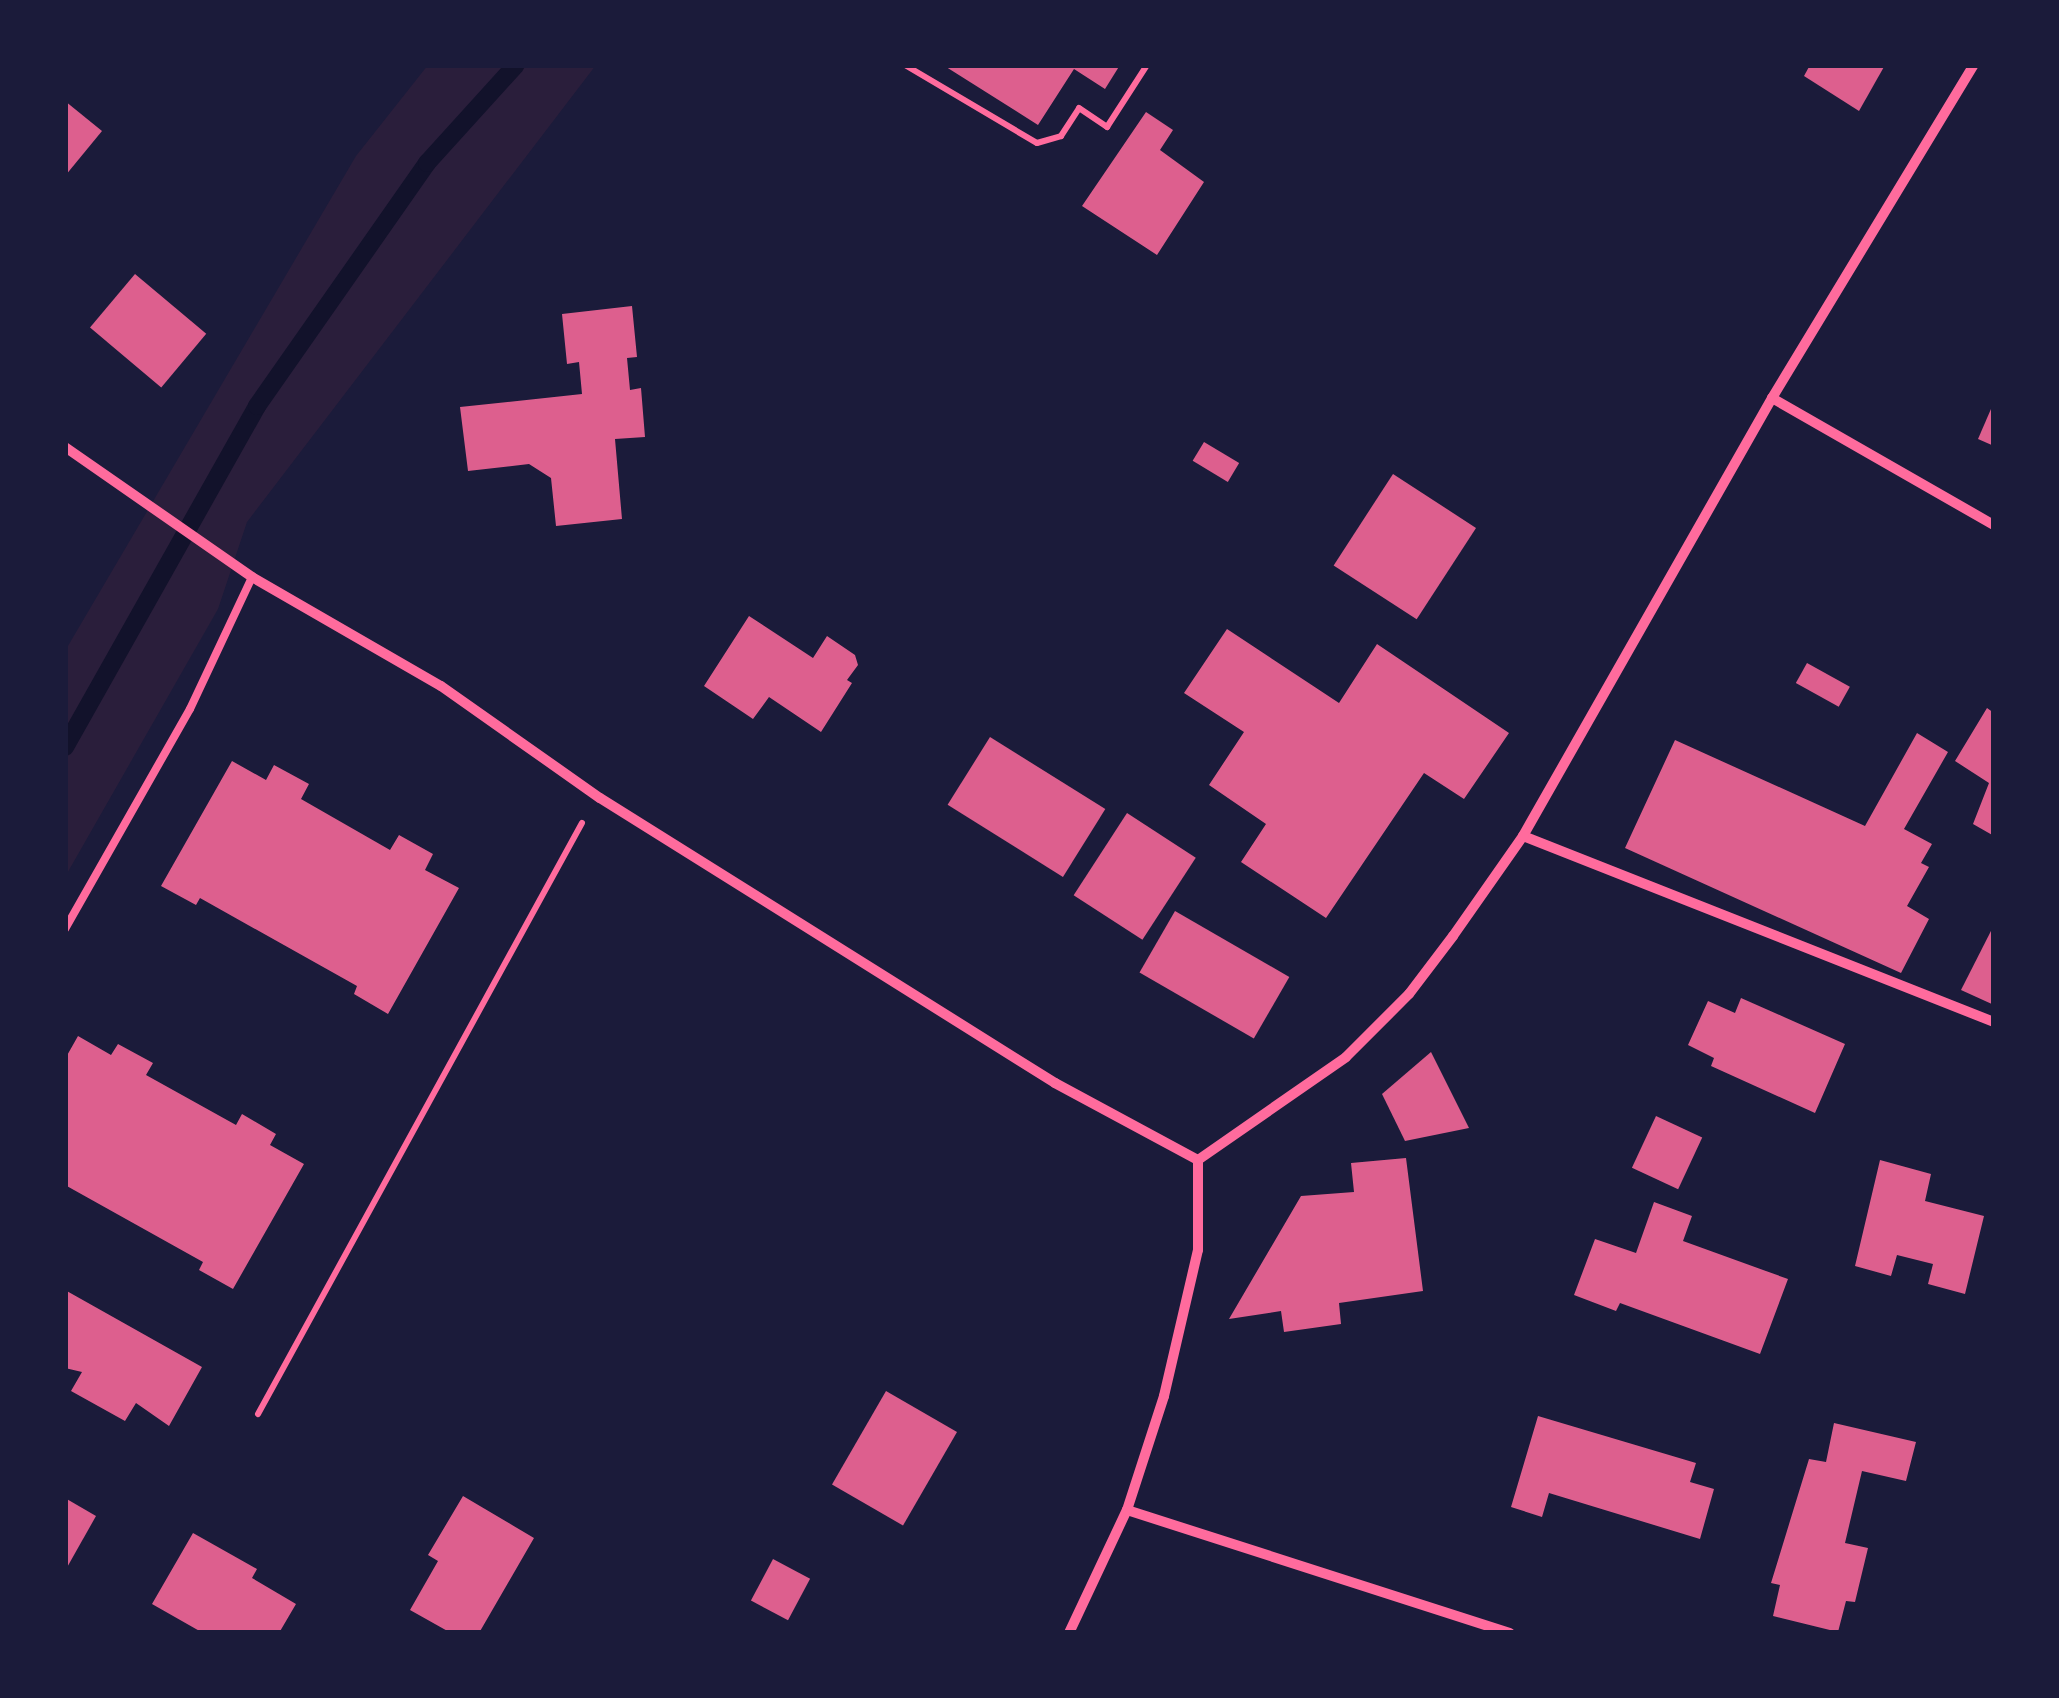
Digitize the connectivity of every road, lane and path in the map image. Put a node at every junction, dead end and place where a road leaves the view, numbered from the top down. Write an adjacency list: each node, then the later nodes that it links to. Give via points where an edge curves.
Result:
1 (904, 65): 2 (path, via 1038,143 1060,136 1079,108 1107,127)
2 (1147, 65)
3 (1974, 65): 4 (street)
4 (1772, 398): 6 (street); 9 (street)
5 (65, 447): 7 (street)
6 (1994, 526)
7 (252, 576): 10 (lane, via 190,709); 12 (street, via 441,686 600,798 1055,1083)
8 (578, 828): 13 (path)
9 (1523, 836): 11 (street); 12 (street, via 1409,994 1359,1044)
10 (65, 929)
11 (1994, 1022)
12 (1198, 1160): 14 (street, via 1201,1204 1190,1298)
13 (258, 1414)
14 (1127, 1510): 15 (street); 16 (street)
15 (1069, 1633)
16 (1510, 1633)

